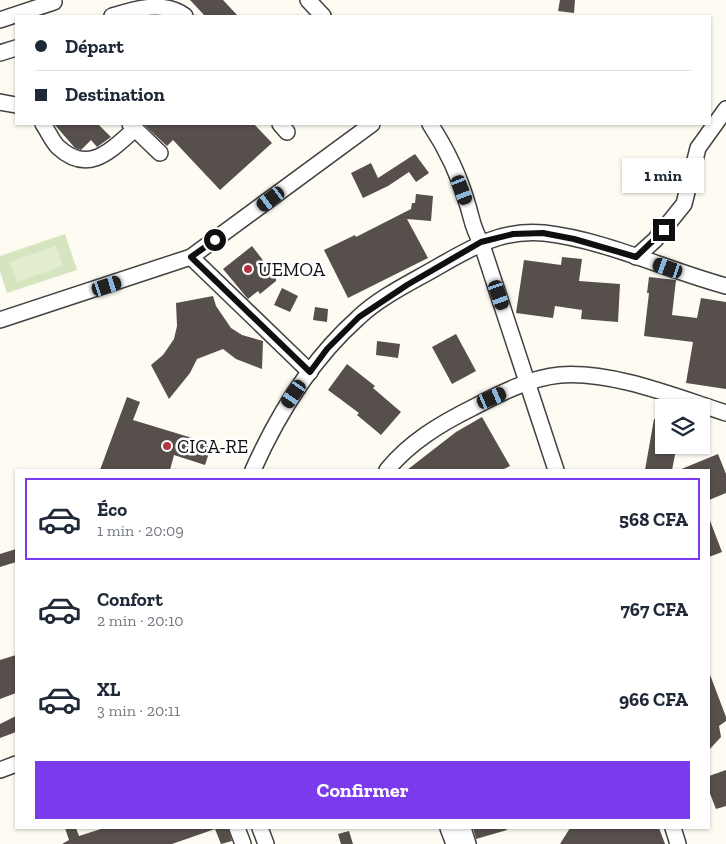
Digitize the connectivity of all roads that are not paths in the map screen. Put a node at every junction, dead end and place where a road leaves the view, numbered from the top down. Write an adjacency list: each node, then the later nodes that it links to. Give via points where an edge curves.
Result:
1 (308, 0): 5 (street)
2 (54, 2): 6 (street)
3 (115, 15): 4 (street, via 148,4 178,10)
4 (184, 15)
5 (322, 15)
6 (0, 20)
7 (15, 48): 8 (street)
8 (0, 53)
9 (0, 102): 10 (street)
10 (15, 105)
11 (726, 109): 19 (street, via 698,148 684,204 655,240)
12 (44, 125): 15 (street, via 58,146 76,157 87,159 106,155)
13 (371, 125): 18 (street)
14 (431, 125): 17 (street, via 451,162 468,205 473,230)
15 (133, 126): 16 (street)
16 (160, 153)
17 (481, 242): 19 (street, via 513,234 543,233); 22 (street, via 359,317 327,349); 23 (street)
18 (191, 257): 21 (street); 22 (street)
19 (636, 257): 20 (street)
20 (726, 286)
21 (0, 320)
22 (310, 372): 25 (street, via 286,406)
23 (528, 382): 24 (street, via 561,375 607,378); 26 (street, via 455,416 424,435); 27 (street)
24 (726, 413)
25 (254, 469)
26 (388, 469)
27 (556, 469)
28 (15, 764): 29 (street)
29 (0, 770)
30 (237, 829): 35 (street)
31 (260, 829): 36 (street)
32 (448, 829): 37 (street)
33 (463, 829): 38 (street)
34 (673, 829): 39 (street)
35 (243, 844)
36 (266, 844)
37 (454, 844)
38 (468, 844)
39 (678, 844)

